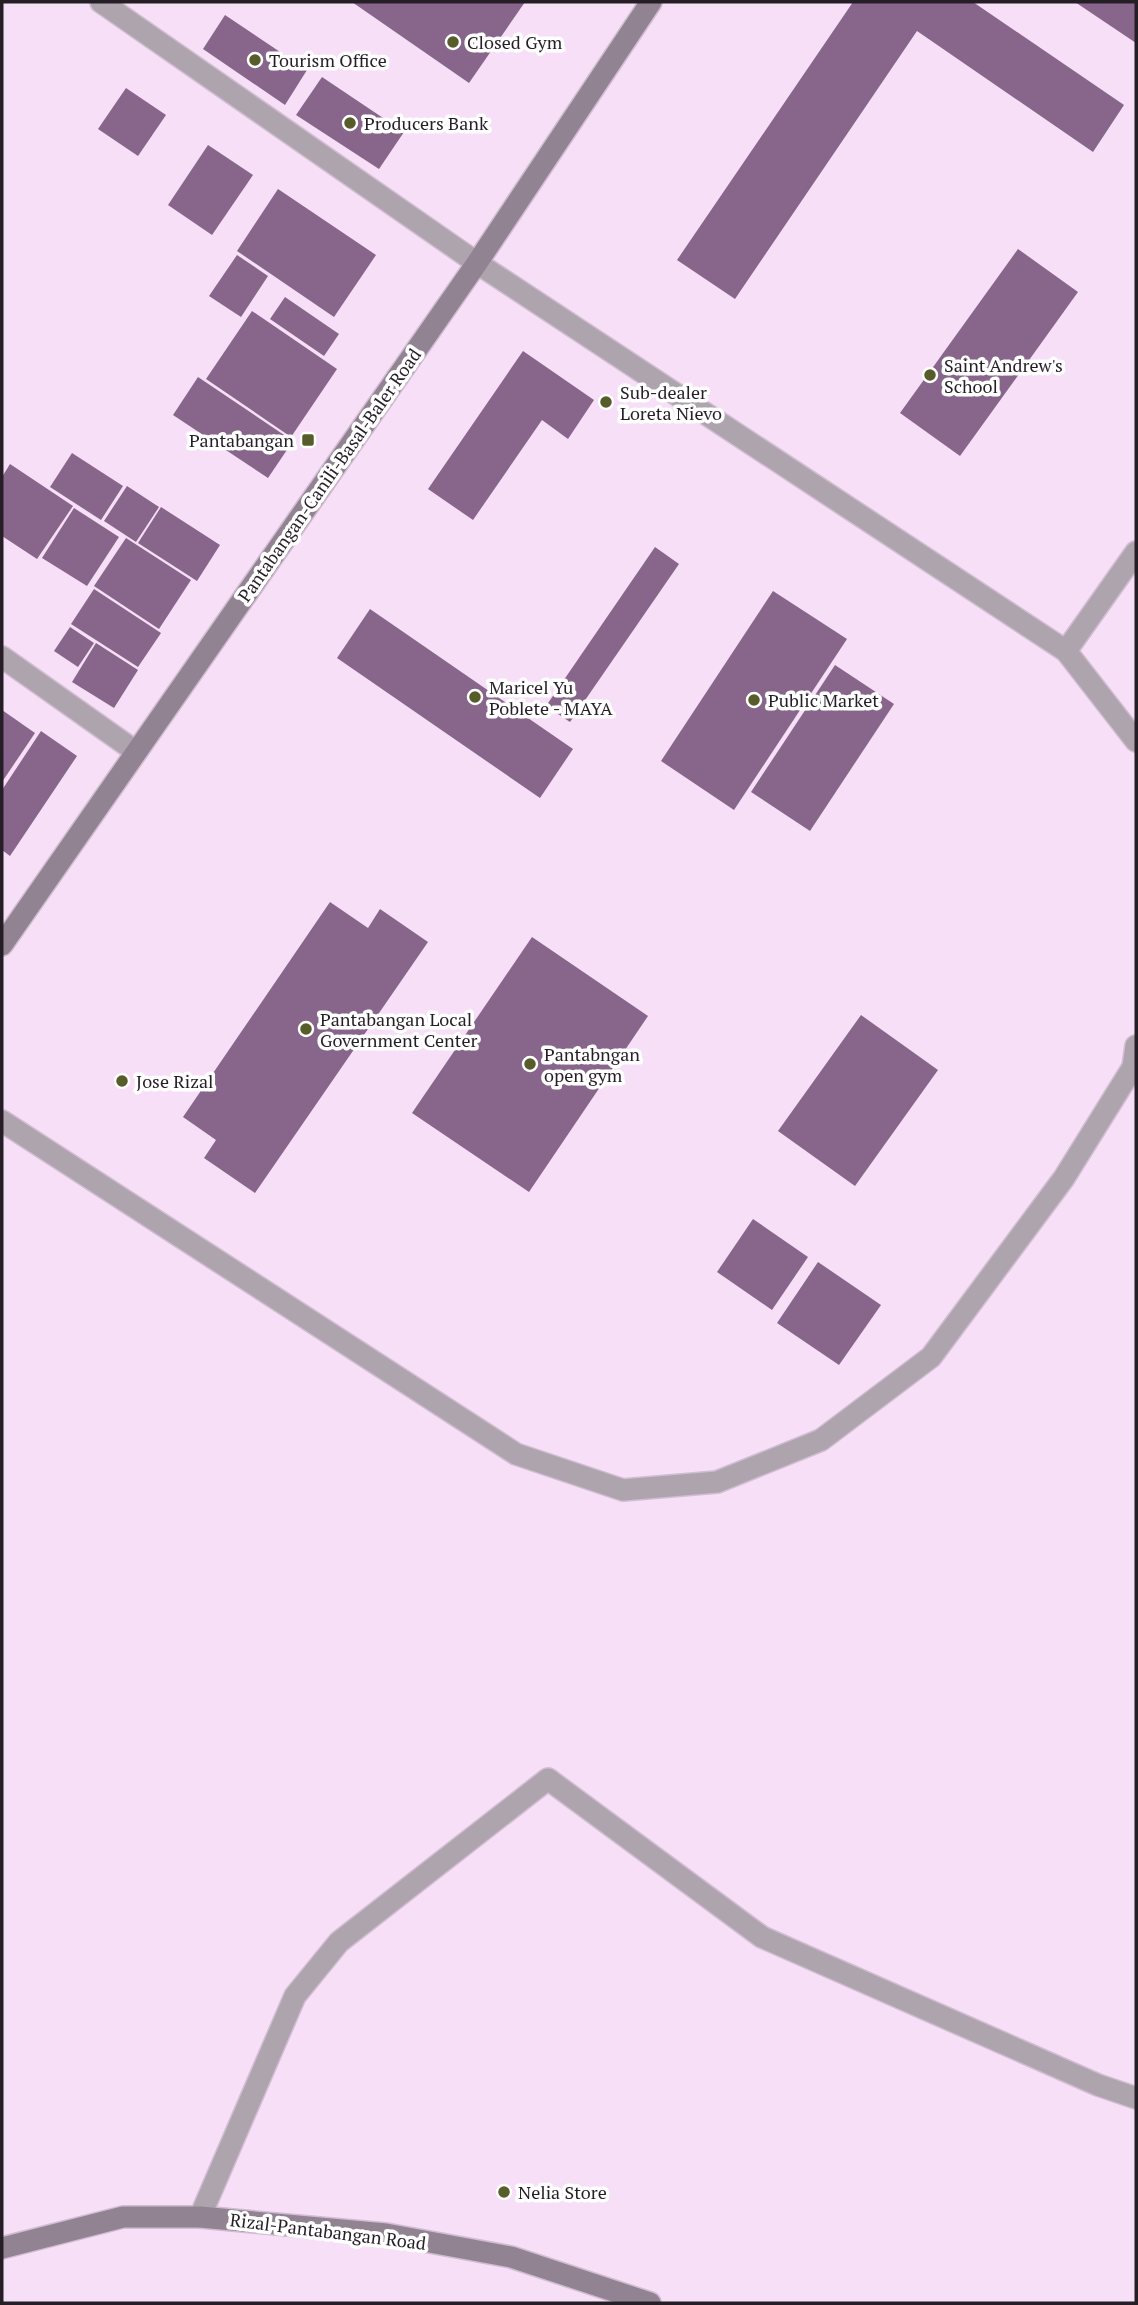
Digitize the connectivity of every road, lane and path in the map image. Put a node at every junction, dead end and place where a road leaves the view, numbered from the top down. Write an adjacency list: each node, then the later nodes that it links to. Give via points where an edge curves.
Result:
1 (101, 2): 3 (street)
2 (651, 2): 3 (main road, Pantabangan-Canili-Basal-Baler Road)
3 (477, 263): 5 (street); 8 (main road, Pantabangan-Canili-Basal-Baler Road)
4 (1136, 552): 5 (street)
5 (1066, 651): 7 (street)
6 (2, 657): 8 (street)
7 (1136, 741)
8 (135, 751): 9 (main road, Pantabangan-Canili-Basal-Baler Road)
9 (2, 945)
10 (1136, 1046): 11 (street, via 1133,1067 1064,1178 931,1357 821,1440 717,1482 623,1490 516,1454)
11 (2, 1121)
12 (1136, 2098): 13 (street, via 762,1937 548,1779 339,1942 295,1996)
13 (200, 2217): 14 (main road, Rizal-Pantabangan Road, via 123,2217); 15 (main road, Rizal-Pantabangan Road, via 386,2234 498,2255)
14 (2, 2248)
15 (650, 2303)

